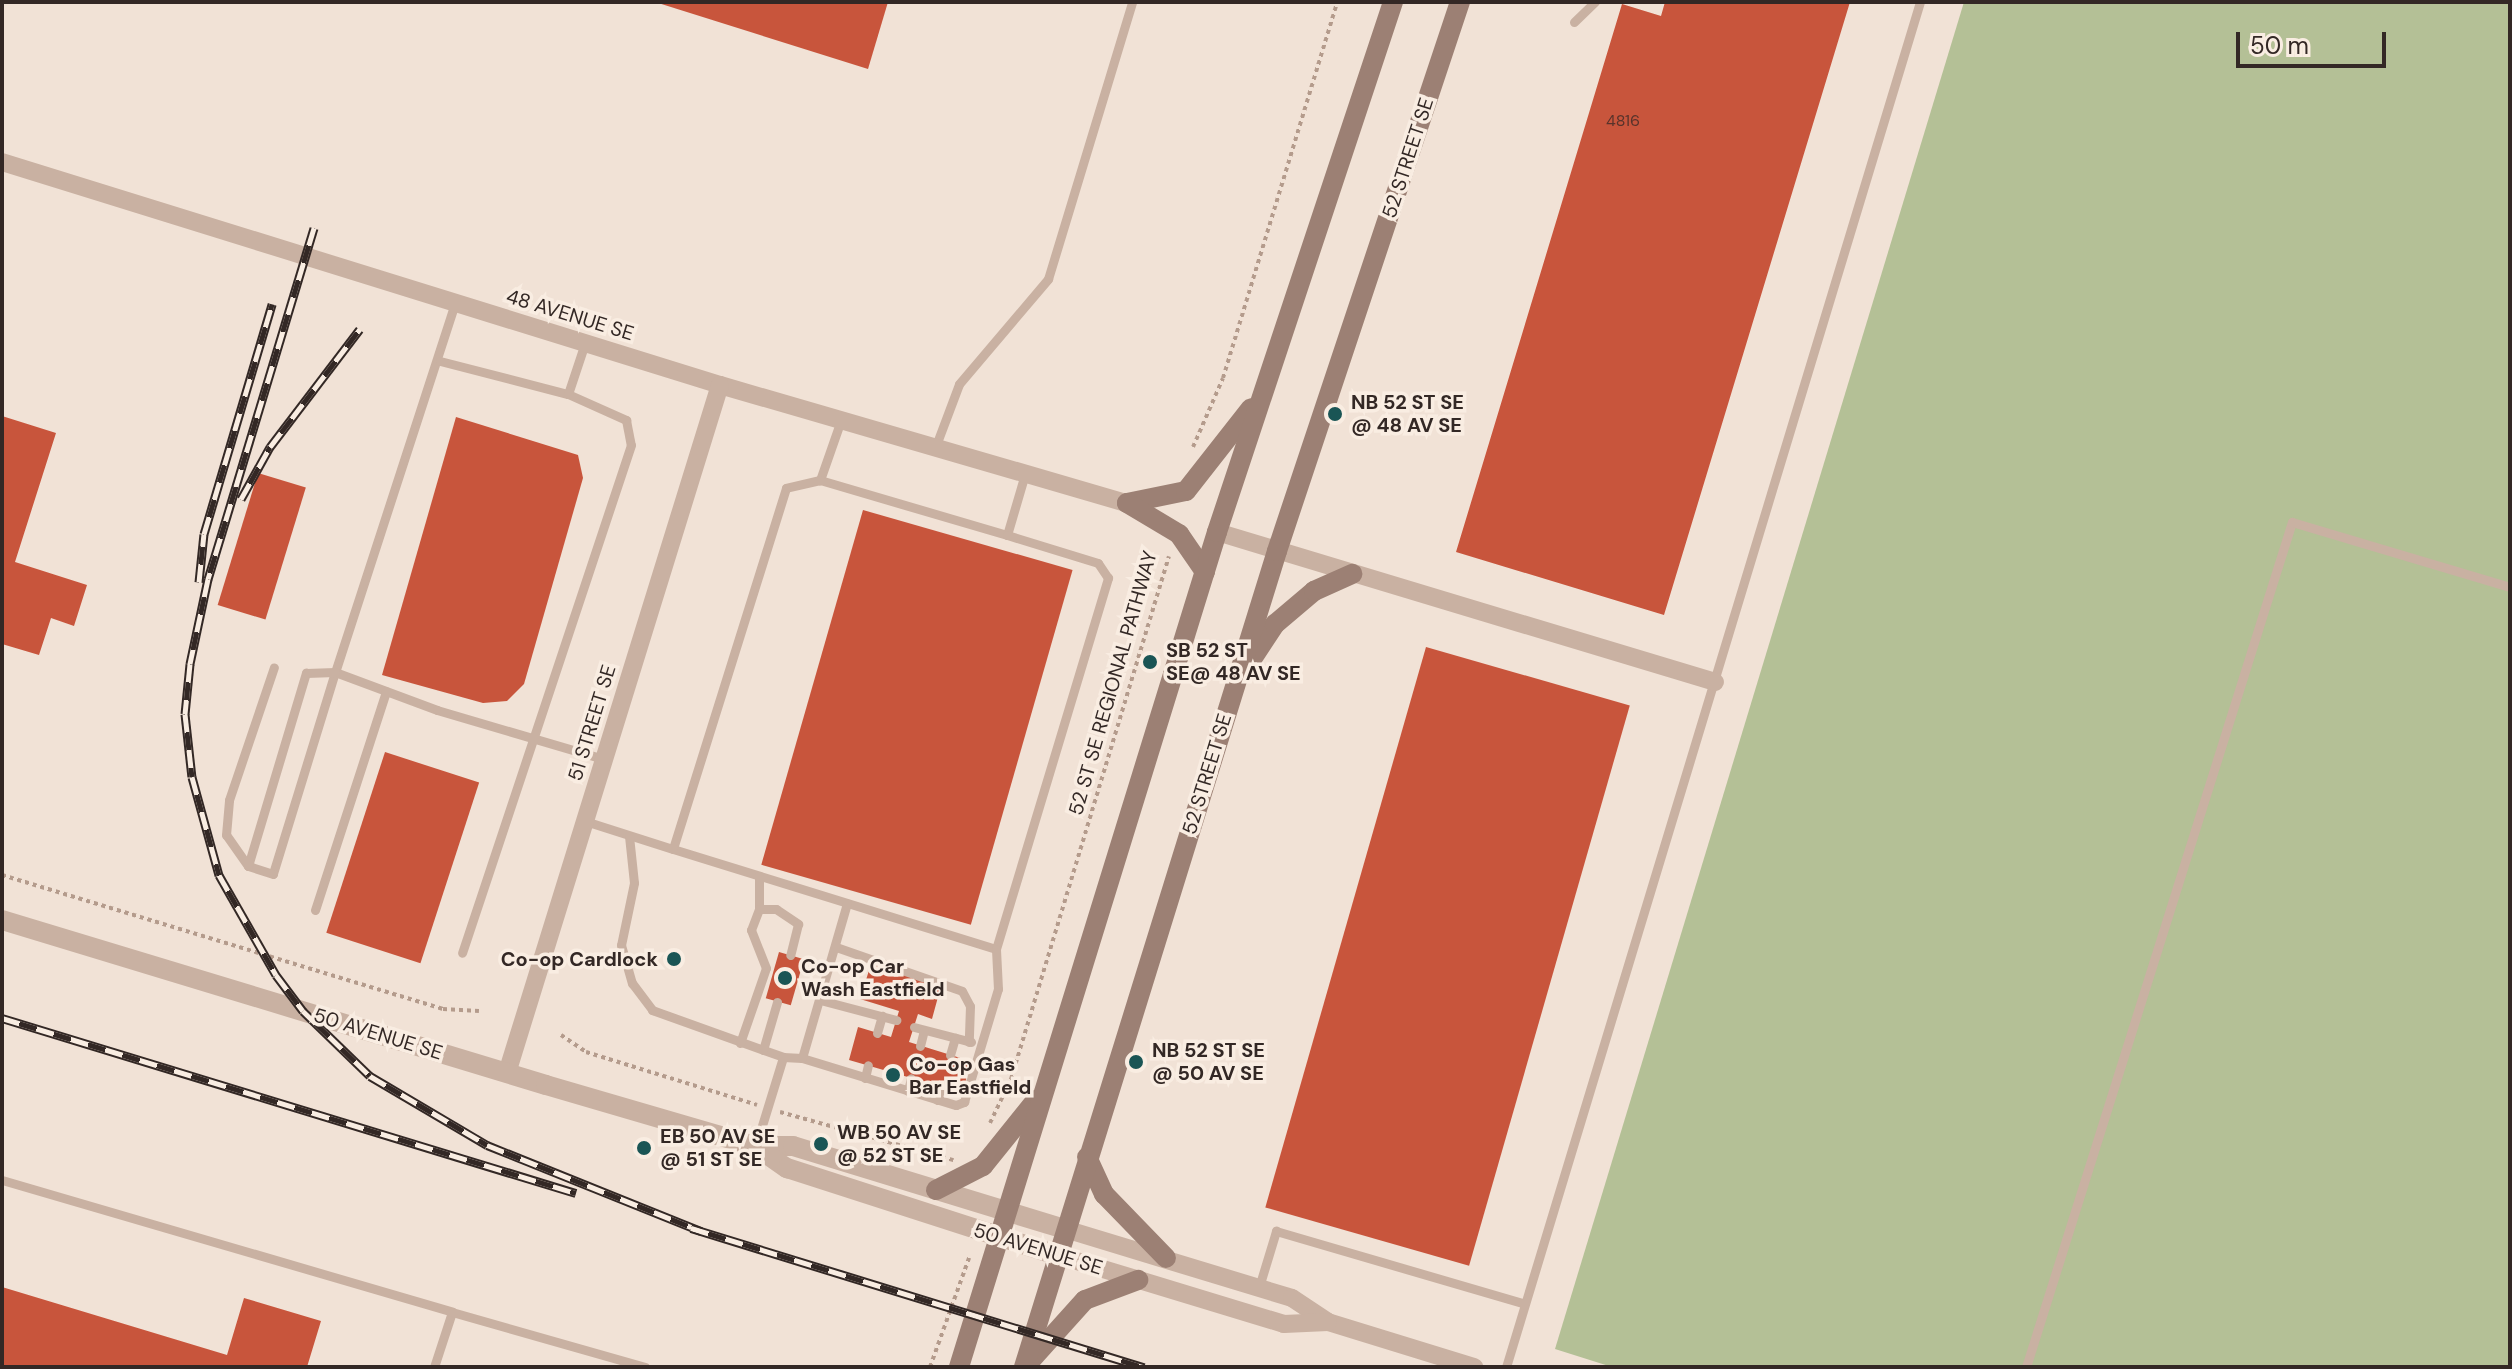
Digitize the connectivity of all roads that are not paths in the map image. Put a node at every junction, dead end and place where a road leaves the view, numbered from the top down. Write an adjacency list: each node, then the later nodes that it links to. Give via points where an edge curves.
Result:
1 (1132, 2): 15 (lane, via 1048,279 959,384)
2 (1393, 2): 12 (main road)
3 (1460, 2): 21 (main road, 52 STREET SE)
4 (1595, 2): 6 (lane)
5 (1920, 2): 27 (lane)
6 (1574, 22)
7 (2, 162): 8 (street, 48 AVENUE SE)
8 (455, 303): 9 (street, 48 AVENUE SE); 10 (lane)
9 (585, 343): 11 (street, 48 AVENUE SE); 13 (lane)
10 (440, 361): 13 (lane); 26 (lane)
11 (720, 385): 14 (street, 48 AVENUE SE); 31 (street, 51 STREET SE)
12 (1262, 391): 18 (main road, via 1186,491); 19 (main road)
13 (568, 394): 30 (lane, via 626,420 631,445)
14 (841, 420): 15 (street, 48 AVENUE SE); 17 (lane)
15 (935, 448): 16 (street, 48 AVENUE SE)
16 (1025, 474): 18 (street, 48 AVENUE SE); 20 (lane)
17 (820, 480): 20 (lane); 34 (lane, via 786,488)
18 (1127, 503): 22 (main road, via 1179,534)
19 (1217, 532): 21 (street); 22 (main road)
20 (1007, 535): 42 (lane, via 1098,563 1108,578)
21 (1277, 551): 23 (street); 28 (main road, 52 STREET SE)
22 (1205, 572): 64 (main road)
23 (1352, 574): 27 (street); 28 (main road, via 1314,591 1275,624)
24 (2510, 587): 87 (lane, via 2292,522)
25 (274, 667): 35 (lane, via 229,800 226,835)
26 (335, 672): 29 (lane); 35 (lane, via 306,673); 35 (lane, via 273,874)
27 (1715, 682): 78 (lane)
28 (1235, 686): 68 (main road, 52 STREET SE)
29 (386, 691): 30 (lane); 39 (lane)
30 (536, 736): 31 (lane); 43 (lane)
31 (604, 759): 32 (street, 51 STREET SE)
32 (585, 821): 33 (lane); 60 (street, 51 STREET SE)
33 (629, 836): 34 (lane); 52 (lane, via 634,883 621,945 632,983 652,1010)
34 (673, 849): 36 (lane)
35 (248, 866)
36 (759, 876): 37 (lane); 38 (lane)
37 (847, 903): 41 (lane); 42 (lane)
38 (759, 909): 44 (lane, via 776,909 798,924); 52 (lane, via 751,930 766,968)
39 (315, 910)
40 (2, 920): 60 (street, 50 AVENUE SE)
41 (836, 947): 45 (lane); 51 (lane, via 962,991 970,1006)
42 (996, 949): 54 (lane, via 998,989)
43 (462, 953)
44 (790, 955)
45 (820, 1000): 47 (lane); 58 (lane)
46 (777, 1002): 55 (lane)
47 (882, 1016): 48 (lane); 49 (lane)
48 (896, 1020)
49 (877, 1033)
50 (955, 1038): 51 (lane); 53 (lane, via 919,1028); 56 (lane)
51 (969, 1042): 54 (lane)
52 (740, 1043): 55 (lane)
53 (920, 1046)
54 (982, 1046): 66 (lane, via 964,1102)
55 (763, 1050): 57 (lane)
56 (950, 1055)
57 (783, 1057): 58 (lane); 67 (lane)
58 (802, 1058): 61 (lane)
59 (868, 1065): 61 (lane)
60 (507, 1073): 67 (street, 50 AVENUE SE)
61 (865, 1078): 65 (lane)
62 (911, 1078): 65 (lane)
63 (941, 1087): 66 (lane)
64 (1045, 1087): 70 (main road, via 983,1166); 71 (main road)
65 (908, 1091): 66 (lane)
66 (937, 1100)
67 (755, 1146): 70 (street, 50 AVENUE SE, via 793,1146); 73 (street, 50 AVENUE SE, via 787,1168)
68 (1087, 1157): 72 (main road, 52 STREET SE); 75 (main road, via 1104,1194)
69 (2, 1180): 79 (lane)
70 (936, 1190): 71 (street, 50 AVENUE SE)
71 (1006, 1211): 72 (street, 50 AVENUE SE); 73 (main road)
72 (1065, 1229): 74 (main road, 52 STREET SE); 75 (street, 50 AVENUE SE)
73 (998, 1237): 74 (street, 50 AVENUE SE); 83 (main road)
74 (1057, 1255): 76 (street, 50 AVENUE SE); 84 (main road, 52 STREET SE)
75 (1166, 1258): 77 (street, 50 AVENUE SE)
76 (1138, 1280): 80 (street, 50 AVENUE SE, via 1284,1324); 84 (main road, via 1096,1293 1071,1311)
77 (1259, 1287): 78 (lane, via 1276,1231); 80 (street, 50 AVENUE SE, via 1292,1298)
78 (1525, 1304): 86 (lane)
79 (452, 1312): 81 (lane); 82 (lane)
80 (1328, 1322): 85 (street, 50 AVENUE SE)
81 (434, 1367)
82 (645, 1367)
83 (959, 1367)
84 (1024, 1367)
85 (1474, 1367)
86 (1506, 1367)
87 (2026, 1367)

